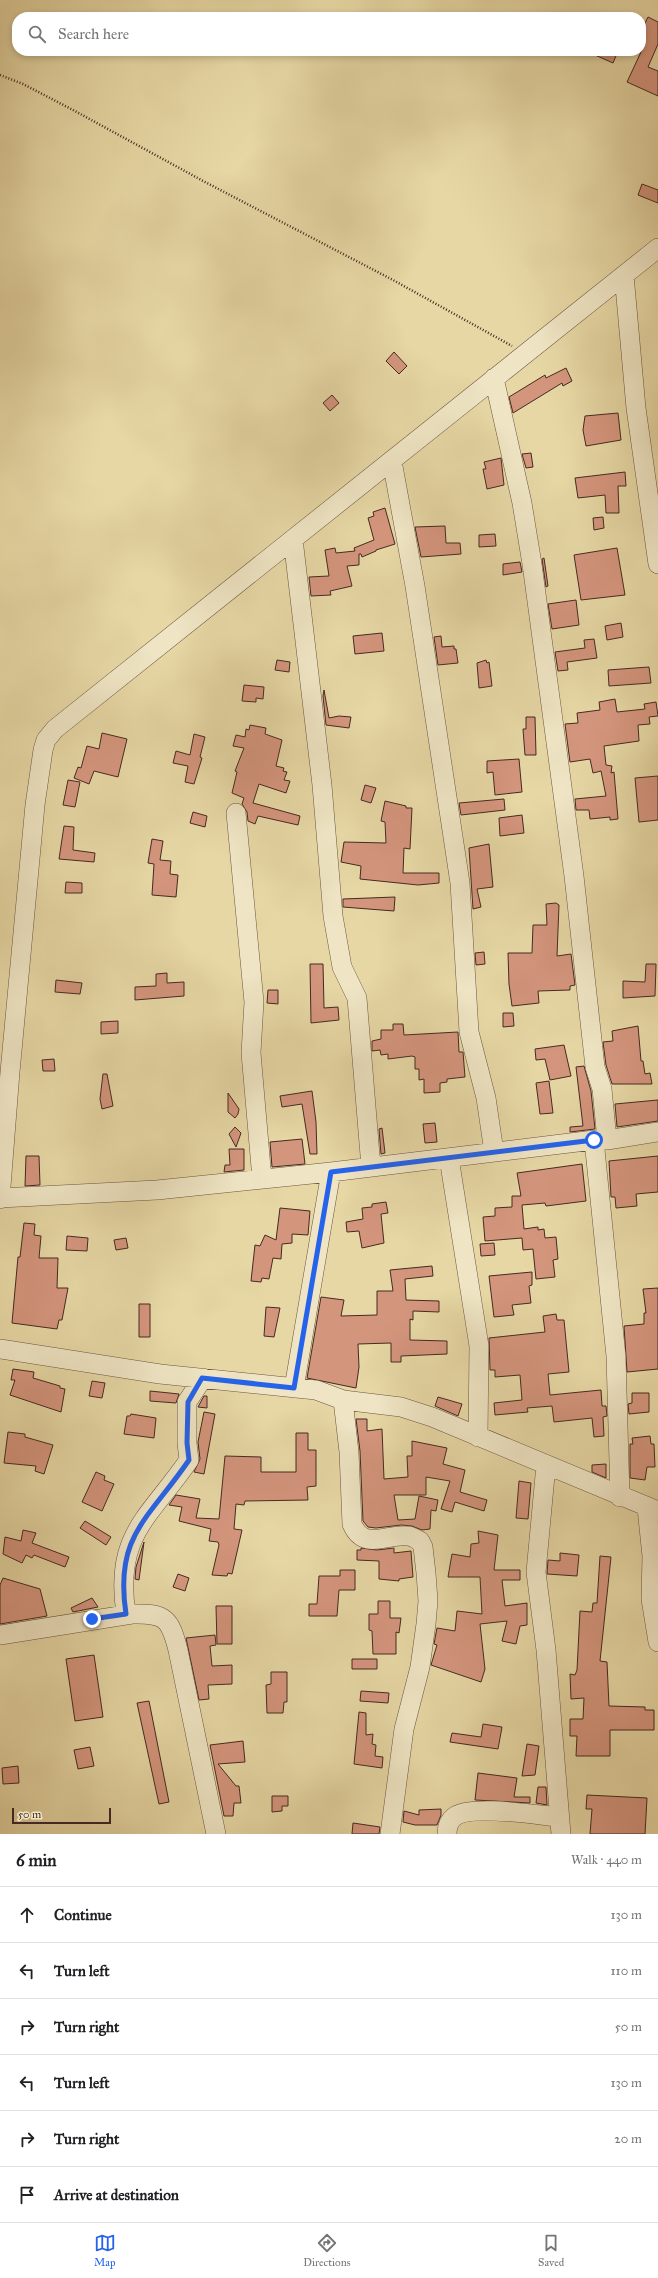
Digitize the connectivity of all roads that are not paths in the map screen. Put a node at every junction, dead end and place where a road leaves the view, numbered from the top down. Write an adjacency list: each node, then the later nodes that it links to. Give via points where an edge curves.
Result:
1 (658, 248): 2 (street)
2 (624, 275): 3 (street); 6 (street, via 636,400)
3 (494, 378): 4 (street); 9 (street, via 522,503 532,564 574,876 595,1067 602,1089)
4 (392, 461): 5 (street); 10 (street, via 460,883 469,1032 486,1098)
5 (292, 539): 12 (street, via 322,785 333,916 342,967 357,998); 15 (street, via 68,719 46,740 36,805)
6 (658, 564)
7 (236, 813): 14 (street, via 254,1002 250,1053)
8 (658, 1132): 9 (street)
9 (601, 1140): 10 (street); 22 (street, via 616,1356)
10 (494, 1152): 11 (street)
11 (449, 1158): 12 (street); 20 (street, via 479,1346)
12 (371, 1167): 13 (street)
13 (331, 1172): 14 (street); 18 (street)
14 (262, 1179): 15 (street, via 157,1190)
15 (0, 1198)
16 (0, 1349): 17 (street, via 160,1374)
17 (202, 1378): 18 (street); 24 (street, via 188,1402 189,1460 146,1516 125,1558 123,1579)
18 (294, 1388): 19 (street, via 316,1390)
19 (343, 1400): 20 (street, via 400,1407 432,1417); 29 (street, via 349,1452 352,1524 356,1534 379,1540 409,1536 420,1541 424,1558 428,1601 426,1624 420,1667 404,1729)
20 (478, 1437): 21 (street)
21 (546, 1465): 22 (street); 27 (street, via 536,1572 546,1650)
22 (620, 1497): 23 (street)
23 (652, 1510): 26 (street, via 651,1599)
24 (126, 1614): 25 (street); 28 (street, via 151,1613 162,1616 173,1631)
25 (0, 1636)
26 (658, 1642)
27 (560, 1825): 30 (street, via 473,1810 453,1818)
28 (216, 1834)
29 (390, 1834)
30 (447, 1834)

